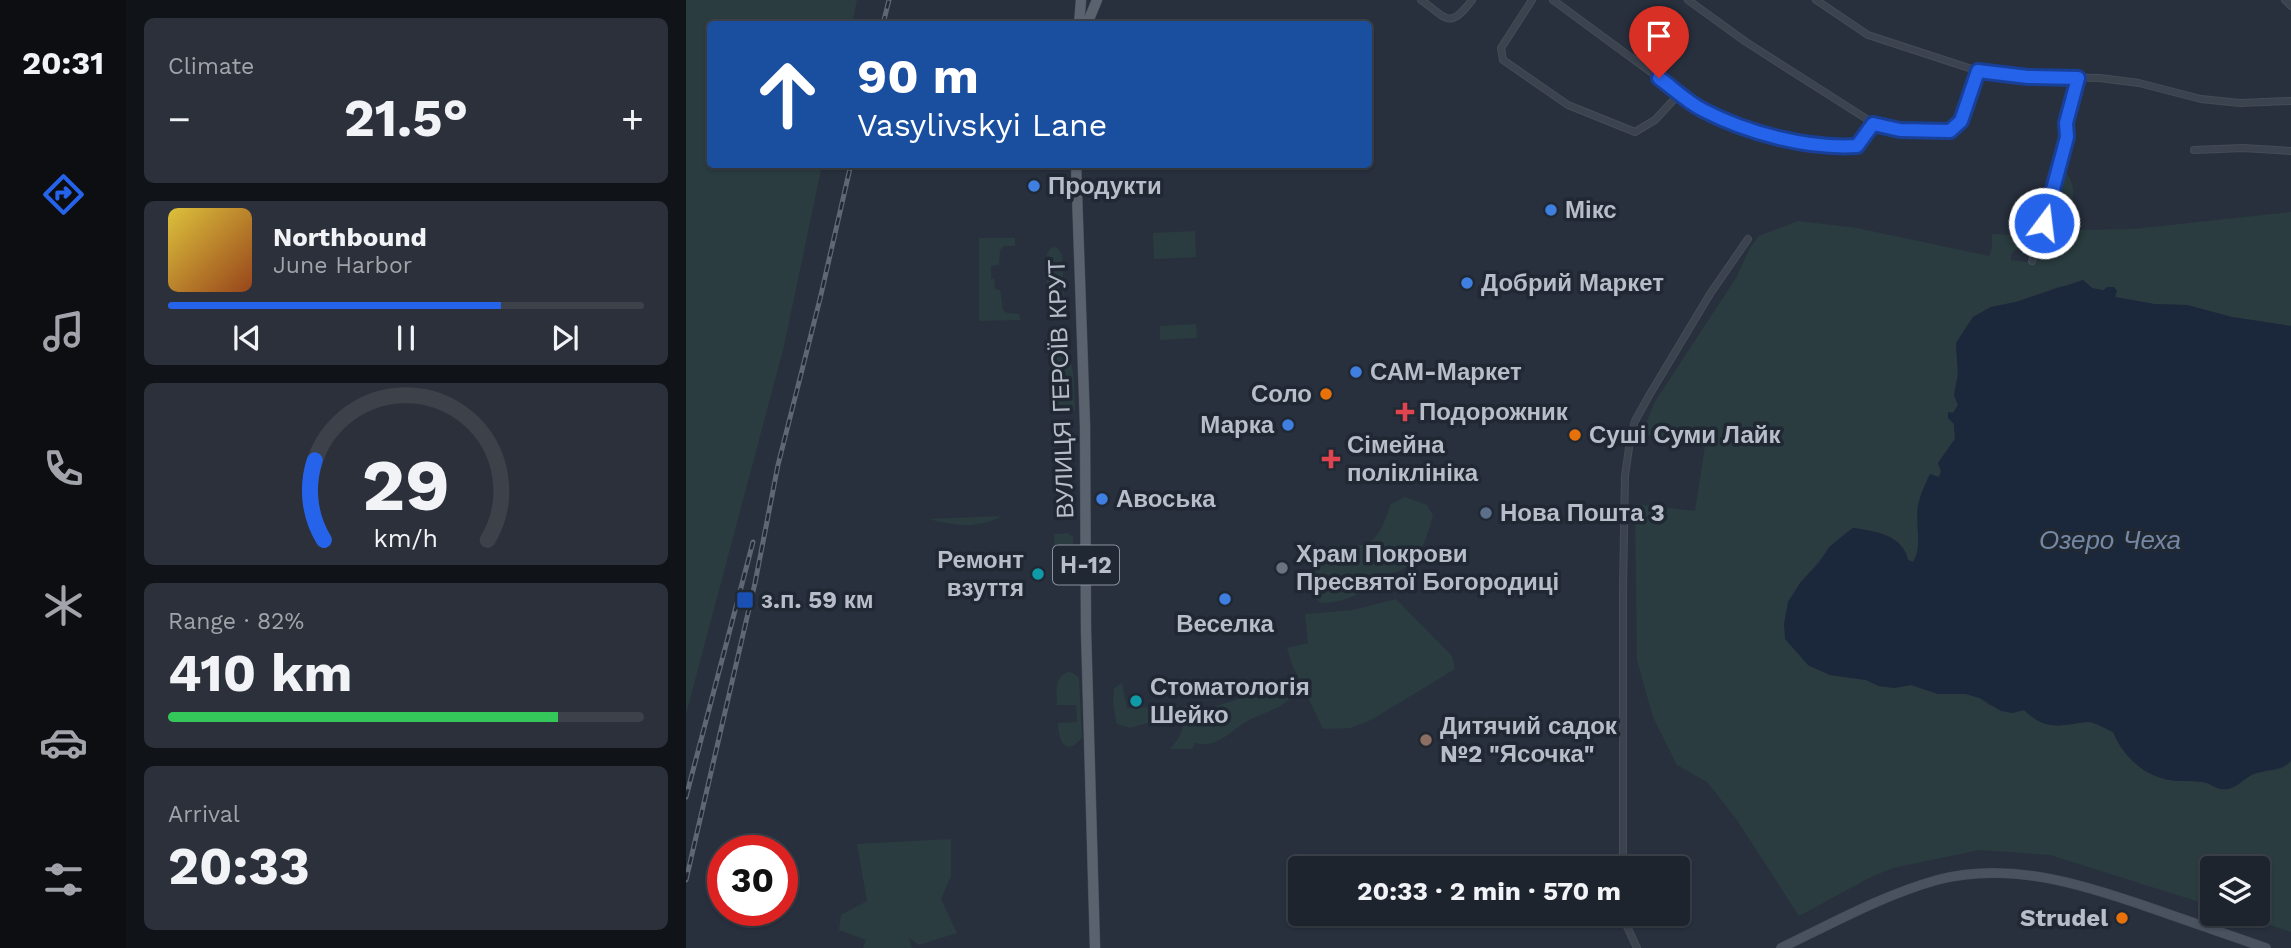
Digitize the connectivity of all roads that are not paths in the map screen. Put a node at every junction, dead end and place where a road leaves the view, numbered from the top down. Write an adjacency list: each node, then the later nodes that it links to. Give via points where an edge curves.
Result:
1 (1081, 0): 11 (main road)
2 (1097, 0): 12 (main road)
3 (1421, 0): 4 (street, via 1447,19 1458,18)
4 (1472, 0)
5 (1532, 0): 15 (street, via 1501,48 1503,60 1568,105 1635,132 1656,120)
6 (1553, 0): 15 (street)
7 (1688, 0): 17 (street)
8 (1816, 0): 13 (street, via 1868,35)
9 (2285, 0): 10 (street)
10 (2291, 6)
11 (1079, 21)
12 (1088, 21)
13 (1978, 71): 14 (street); 17 (street, via 1961,121 1950,131 1900,130)
14 (2078, 78): 16 (street, via 2139,83 2201,99); 22 (street, via 2066,123 2067,137)
15 (1680, 93): 17 (street, via 1701,109 1754,132 1835,147 1857,146)
16 (2291, 101)
17 (1873, 124)
18 (2194, 150): 19 (street)
19 (2291, 151)
20 (1076, 168): 25 (main road, ВУЛИЦЯ ГЕРОЇВ КРУТ / Н-12)
21 (1748, 239): 23 (street, via 1650,394 1630,441 1623,587)
22 (2032, 261)
23 (1623, 856)
24 (1627, 926): 26 (street)
25 (1095, 948)
26 (1637, 948)
27 (1781, 948): 28 (street, via 1938,880 2004,873 2050,877 2093,888)
28 (2266, 948)

